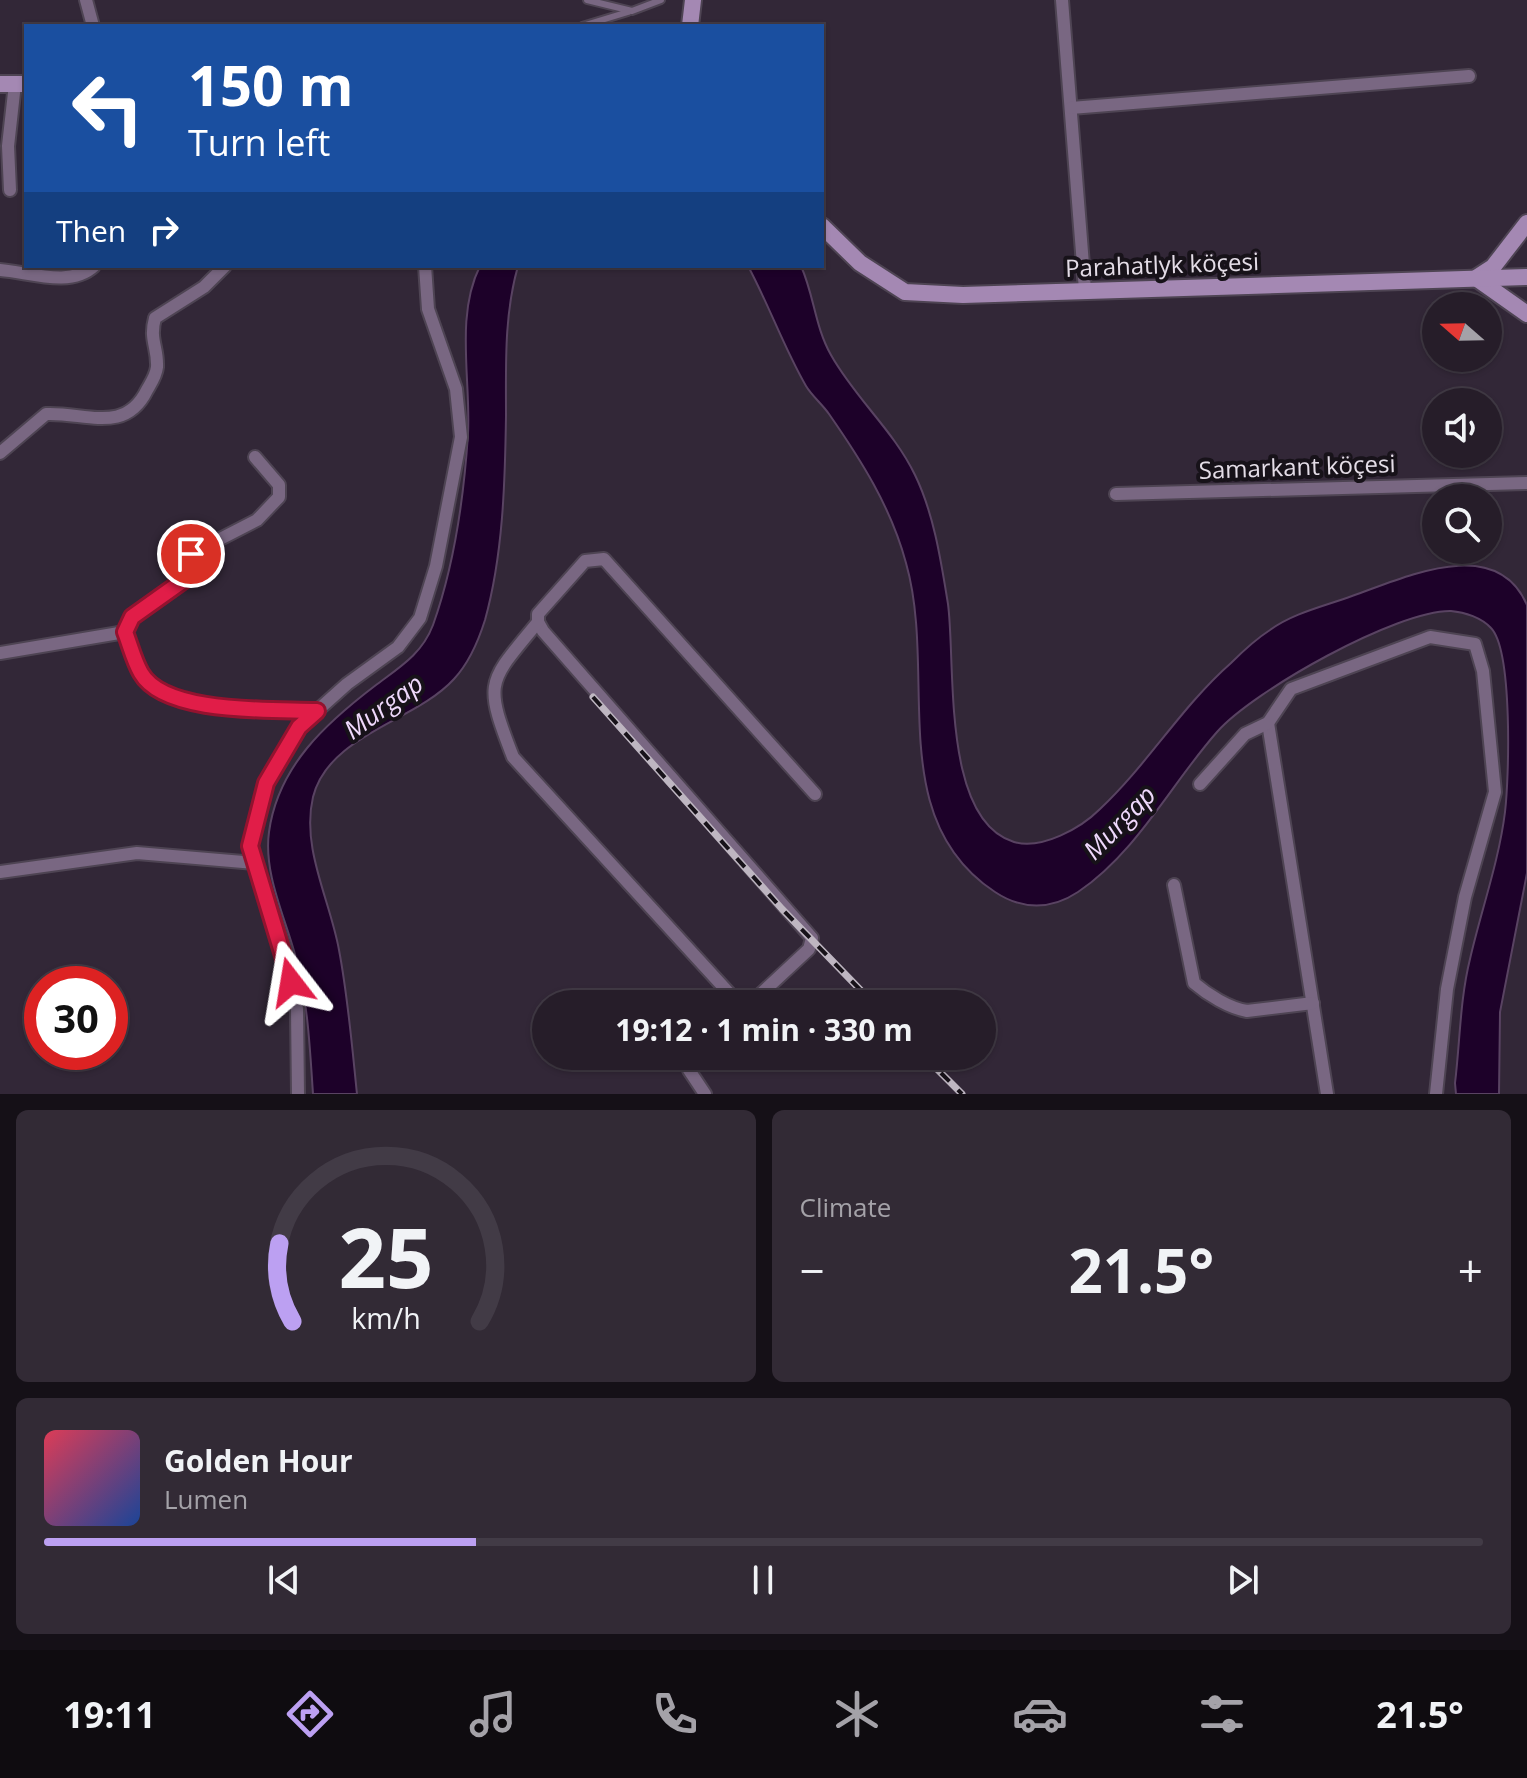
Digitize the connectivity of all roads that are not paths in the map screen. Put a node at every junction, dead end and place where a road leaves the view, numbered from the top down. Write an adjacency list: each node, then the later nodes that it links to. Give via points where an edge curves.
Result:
1 (86, 0): 7 (street)
2 (587, 0): 6 (lane)
3 (661, 0): 6 (lane)
4 (693, 0): 9 (main road)
5 (1062, 0): 12 (street)
6 (632, 11): 8 (lane)
7 (92, 24)
8 (589, 24)
9 (690, 24)
10 (1469, 76): 12 (street)
11 (14, 84): 13 (street)
12 (1071, 108): 22 (street)
13 (10, 190)
14 (1527, 223): 21 (main road, via 1493,267)
15 (824, 228): 22 (main road, Parahatlyk köçesi, via 860,263 905,292)
16 (92, 268): 19 (street, via 63,278)
17 (223, 268): 24 (street, via 204,287 155,318 150,335 157,352 156,372 140,406 121,417 46,414)
18 (425, 268): 31 (street, via 428,309 456,389 461,437 436,566 420,618 398,647)
19 (0, 270)
20 (1527, 277): 21 (main road, Parahatlyk köçesi)
21 (1476, 278): 22 (main road, Parahatlyk köçesi); 23 (main road)
22 (1085, 290)
23 (1527, 314)
24 (0, 453)
25 (255, 457): 29 (street, via 279,485 279,497 257,520 183,561 184,580 132,617)
26 (1527, 483): 27 (street, Samarkant köçesi)
27 (1116, 494)
28 (538, 622): 34 (street, via 538,614 585,561 604,559); 38 (street, via 499,669 492,690 513,757); 39 (street, via 812,938 809,949)
29 (125, 632): 30 (street); 31 (street, via 141,673 150,684 175,696 204,707)
30 (0, 653)
31 (317, 711): 35 (street, via 299,727 266,783 250,846)
32 (1268, 723): 33 (street, via 1245,734); 40 (street); 45 (street, via 1291,689 1349,665 1430,637 1475,644 1483,671 1495,792 1462,912)
33 (1200, 784)
34 (815, 794)
35 (255, 863): 36 (street, via 137,853); 42 (street, via 286,954 297,1009)
36 (0, 872)
37 (1174, 885): 40 (street, via 1194,983 1247,1011)
38 (726, 990)
39 (765, 990)
40 (1313, 1003): 44 (street)
41 (689, 1070): 43 (street)
42 (298, 1094)
43 (705, 1094)
44 (1327, 1094)
45 (1436, 1094)

